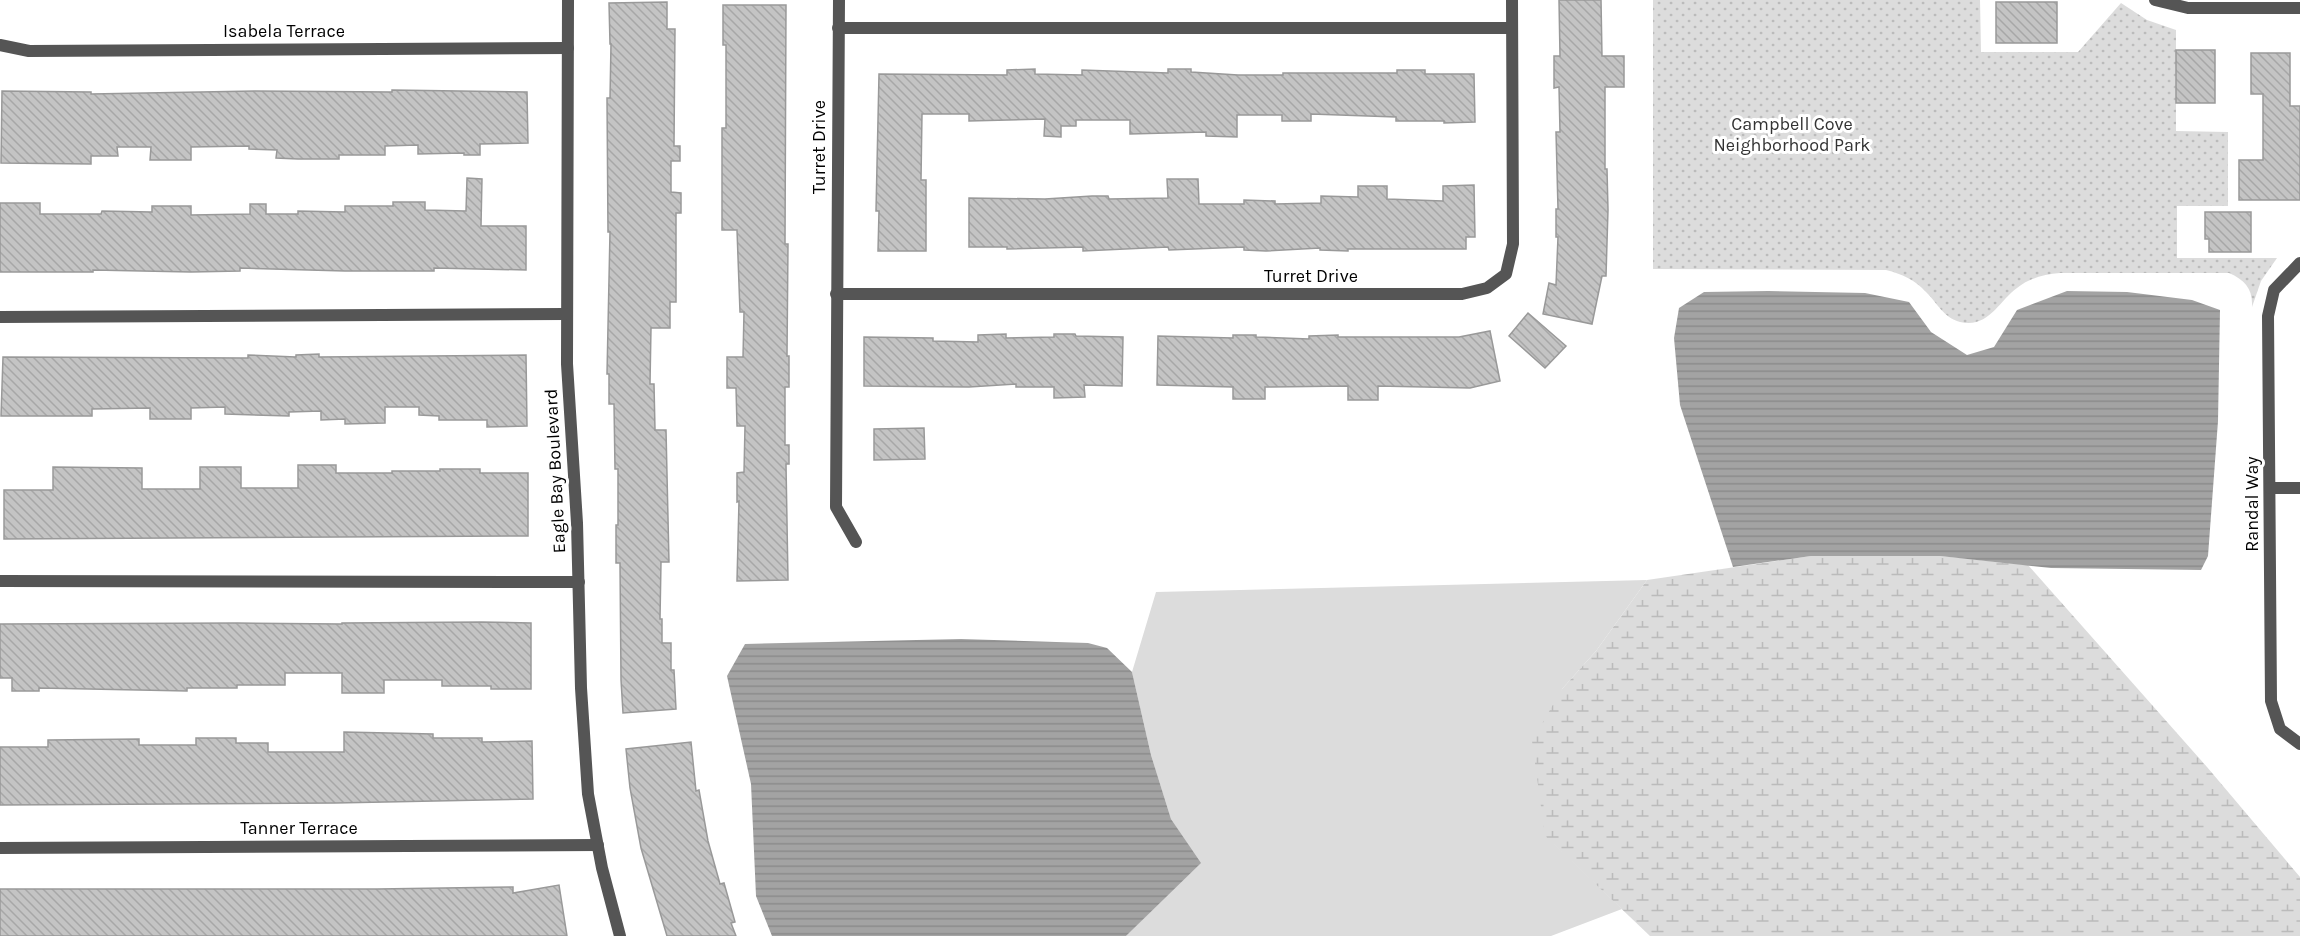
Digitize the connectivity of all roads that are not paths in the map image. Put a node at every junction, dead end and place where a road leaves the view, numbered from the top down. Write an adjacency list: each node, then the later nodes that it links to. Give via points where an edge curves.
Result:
1 (568, 0): 9 (street, Eagle Bay Boulevard)
2 (839, 0): 6 (street, Turret Drive)
3 (1512, 0): 7 (street, Turret Drive)
4 (2155, 0): 5 (street, via 2188,8)
5 (2300, 8)
6 (838, 28): 7 (street); 11 (street, Turret Drive)
7 (1512, 28): 11 (street, Turret Drive, via 1514,244 1506,274 1487,288 1462,294)
8 (0, 45): 9 (street, Isabela Terrace, via 29,51)
9 (568, 48): 12 (street, Eagle Bay Boulevard)
10 (2300, 263): 14 (street, Randal Way, via 2274,290 2268,316)
11 (836, 294): 16 (street, Turret Drive, via 836,507)
12 (566, 314): 13 (street); 18 (street, Eagle Bay Boulevard)
13 (0, 317)
14 (2270, 488): 15 (street); 19 (street, Randal Way, via 2271,701 2280,729)
15 (2300, 488)
16 (856, 542)
17 (0, 581): 18 (street)
18 (579, 582): 20 (street, Eagle Bay Boulevard, via 588,794)
19 (2300, 744)
20 (598, 845): 21 (street, Tanner Terrace); 22 (street, Eagle Bay Boulevard)
21 (0, 848)
22 (620, 936)

